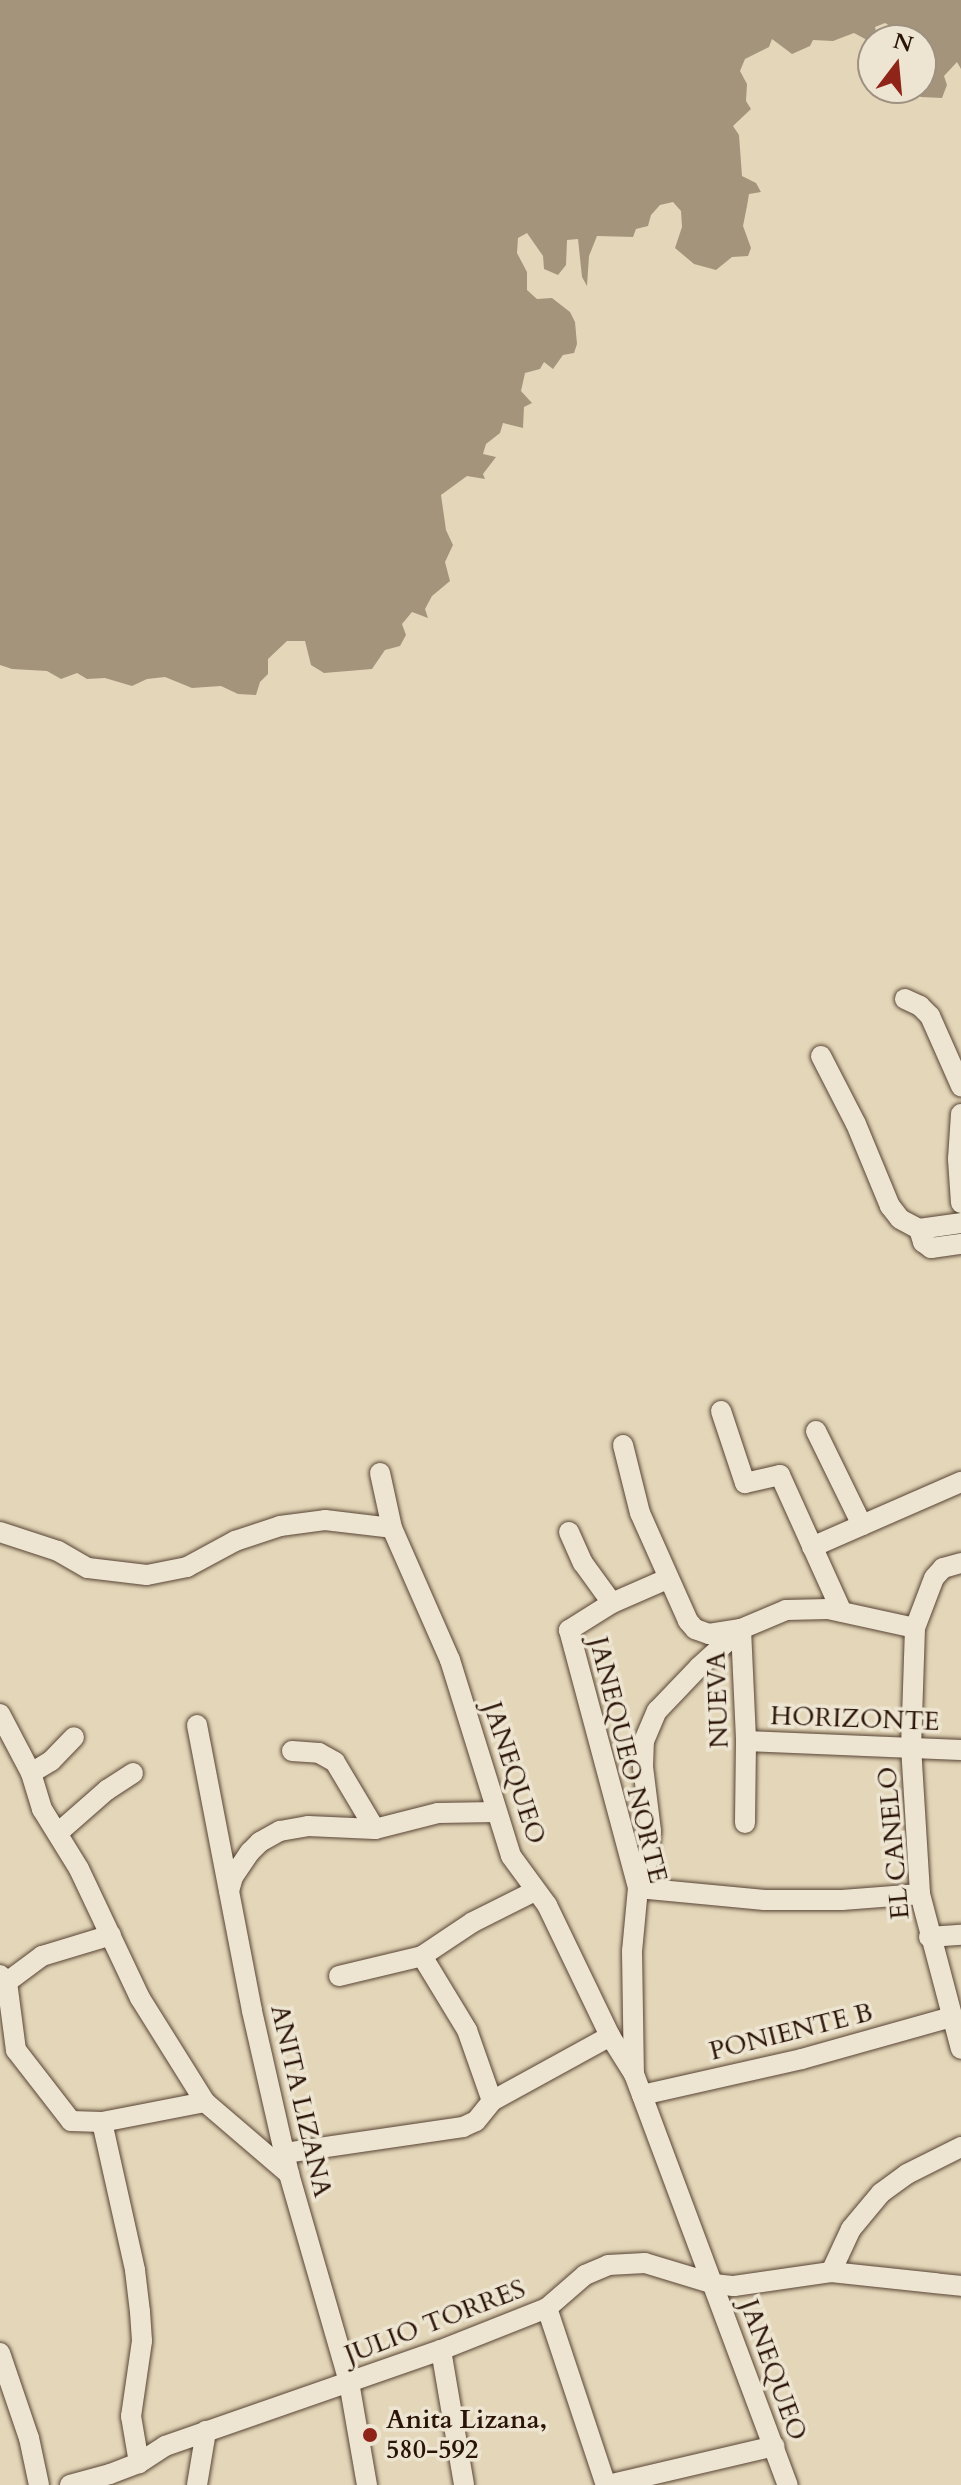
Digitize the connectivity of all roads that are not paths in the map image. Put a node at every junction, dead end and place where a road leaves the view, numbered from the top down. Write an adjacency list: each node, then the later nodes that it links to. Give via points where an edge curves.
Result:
1 (905, 999): 3 (street, via 930,1016)
2 (821, 1056): 7 (street, via 890,1206)
3 (961, 1086)
4 (961, 1114): 5 (street)
5 (961, 1203)
6 (961, 1223): 7 (street)
7 (919, 1229): 8 (street, via 931,1248)
8 (961, 1244)
9 (721, 1411): 18 (street, via 745,1483 780,1475)
10 (816, 1431): 14 (street)
11 (623, 1445): 20 (street, NUEVA, via 640,1513)
12 (380, 1473): 15 (street, JANEQUEO)
13 (961, 1482): 14 (street)
14 (862, 1525): 18 (street)
15 (392, 1528): 16 (street, via 348,1521 291,1524 235,1541 187,1567 147,1575 88,1568 58,1551); 34 (street, JANEQUEO, via 440,1633)
16 (0, 1532)
17 (569, 1532): 21 (street, JANEQUEO NORTE, via 583,1563)
18 (812, 1547): 22 (street)
19 (961, 1563): 23 (street, EL CANELO, via 943,1568 934,1578)
20 (667, 1579): 21 (street, JANEQUEO NORTE); 24 (street, NUEVA, via 695,1629 709,1634)
21 (612, 1603): 38 (street, JANEQUEO NORTE, via 569,1630)
22 (842, 1612): 23 (street); 24 (street, via 786,1610)
23 (915, 1628): 29 (street, EL CANELO)
24 (741, 1629): 28 (street, NUEVA); 38 (street, via 664,1703 648,1729 643,1767 650,1844)
25 (0, 1714): 32 (street)
26 (197, 1725): 39 (street, ANITA LIZANA)
27 (74, 1737): 32 (street)
28 (746, 1741): 29 (street, HORIZONTE); 35 (street, NUEVA)
29 (911, 1746): 30 (street, HORIZONTE); 41 (street, EL CANELO)
30 (961, 1750)
31 (292, 1751): 36 (street, via 319,1753 335,1762)
32 (31, 1773): 37 (street, via 42,1809)
33 (133, 1773): 37 (street)
34 (496, 1812): 36 (street, via 438,1813); 40 (street, JANEQUEO, via 511,1856)
35 (745, 1823)
36 (375, 1829): 39 (street, via 308,1826 269,1836 241,1865)
37 (59, 1832): 42 (street)
38 (638, 1888): 41 (street, via 764,1900); 52 (street, JANEQUEO NORTE, via 632,1951)
39 (229, 1891): 58 (street, ANITA LIZANA)
40 (535, 1891): 45 (street, via 473,1922); 49 (street, JANEQUEO, via 547,1905)
41 (920, 1894): 44 (street, EL CANELO)
42 (111, 1935): 47 (street, via 42,1956); 55 (street, via 140,1998)
43 (961, 1935): 44 (street)
44 (929, 1937): 48 (street, EL CANELO)
45 (422, 1956): 46 (street); 54 (street, via 467,2030)
46 (339, 1976)
47 (4, 1978): 51 (street)
48 (951, 2017): 50 (street, EL CANELO); 53 (street, PONIENTE B, via 802,2059)
49 (610, 2036): 52 (street, JANEQUEO); 54 (street)
50 (961, 2049)
51 (8, 2053): 56 (street, via 71,2121)
52 (634, 2074): 53 (street, JANEQUEO NORTE)
53 (642, 2095): 61 (street, JANEQUEO)
54 (492, 2101): 58 (street, via 476,2121 463,2127)
55 (205, 2102): 56 (street); 59 (street)
56 (102, 2122): 69 (street, via 140,2312 142,2341 131,2416)
57 (961, 2147): 60 (street, via 881,2193 851,2229)
58 (285, 2153): 59 (street, ANITA LIZANA)
59 (289, 2174): 66 (street, ANITA LIZANA)
60 (831, 2272): 61 (street, JULIO TORRES, via 734,2286); 62 (street, JULIO TORRES)
61 (714, 2284): 63 (street, JULIO TORRES, via 645,2263 620,2262 585,2275); 68 (street, JANEQUEO)
62 (961, 2286)
63 (547, 2308): 64 (street, JULIO TORRES); 75 (street)
64 (441, 2350): 66 (street, JULIO TORRES); 74 (street)
65 (0, 2353): 70 (street)
66 (349, 2382): 67 (street, JULIO TORRES); 73 (street, ANITA LIZANA)
67 (206, 2431): 69 (street, JULIO TORRES, via 165,2446); 72 (street)
68 (774, 2446): 75 (street); 76 (street, JANEQUEO)
69 (139, 2463): 71 (street, JULIO TORRES)
70 (39, 2485)
71 (70, 2485)
72 (197, 2485)
73 (367, 2485)
74 (464, 2485)
75 (607, 2485)
76 (788, 2485)

